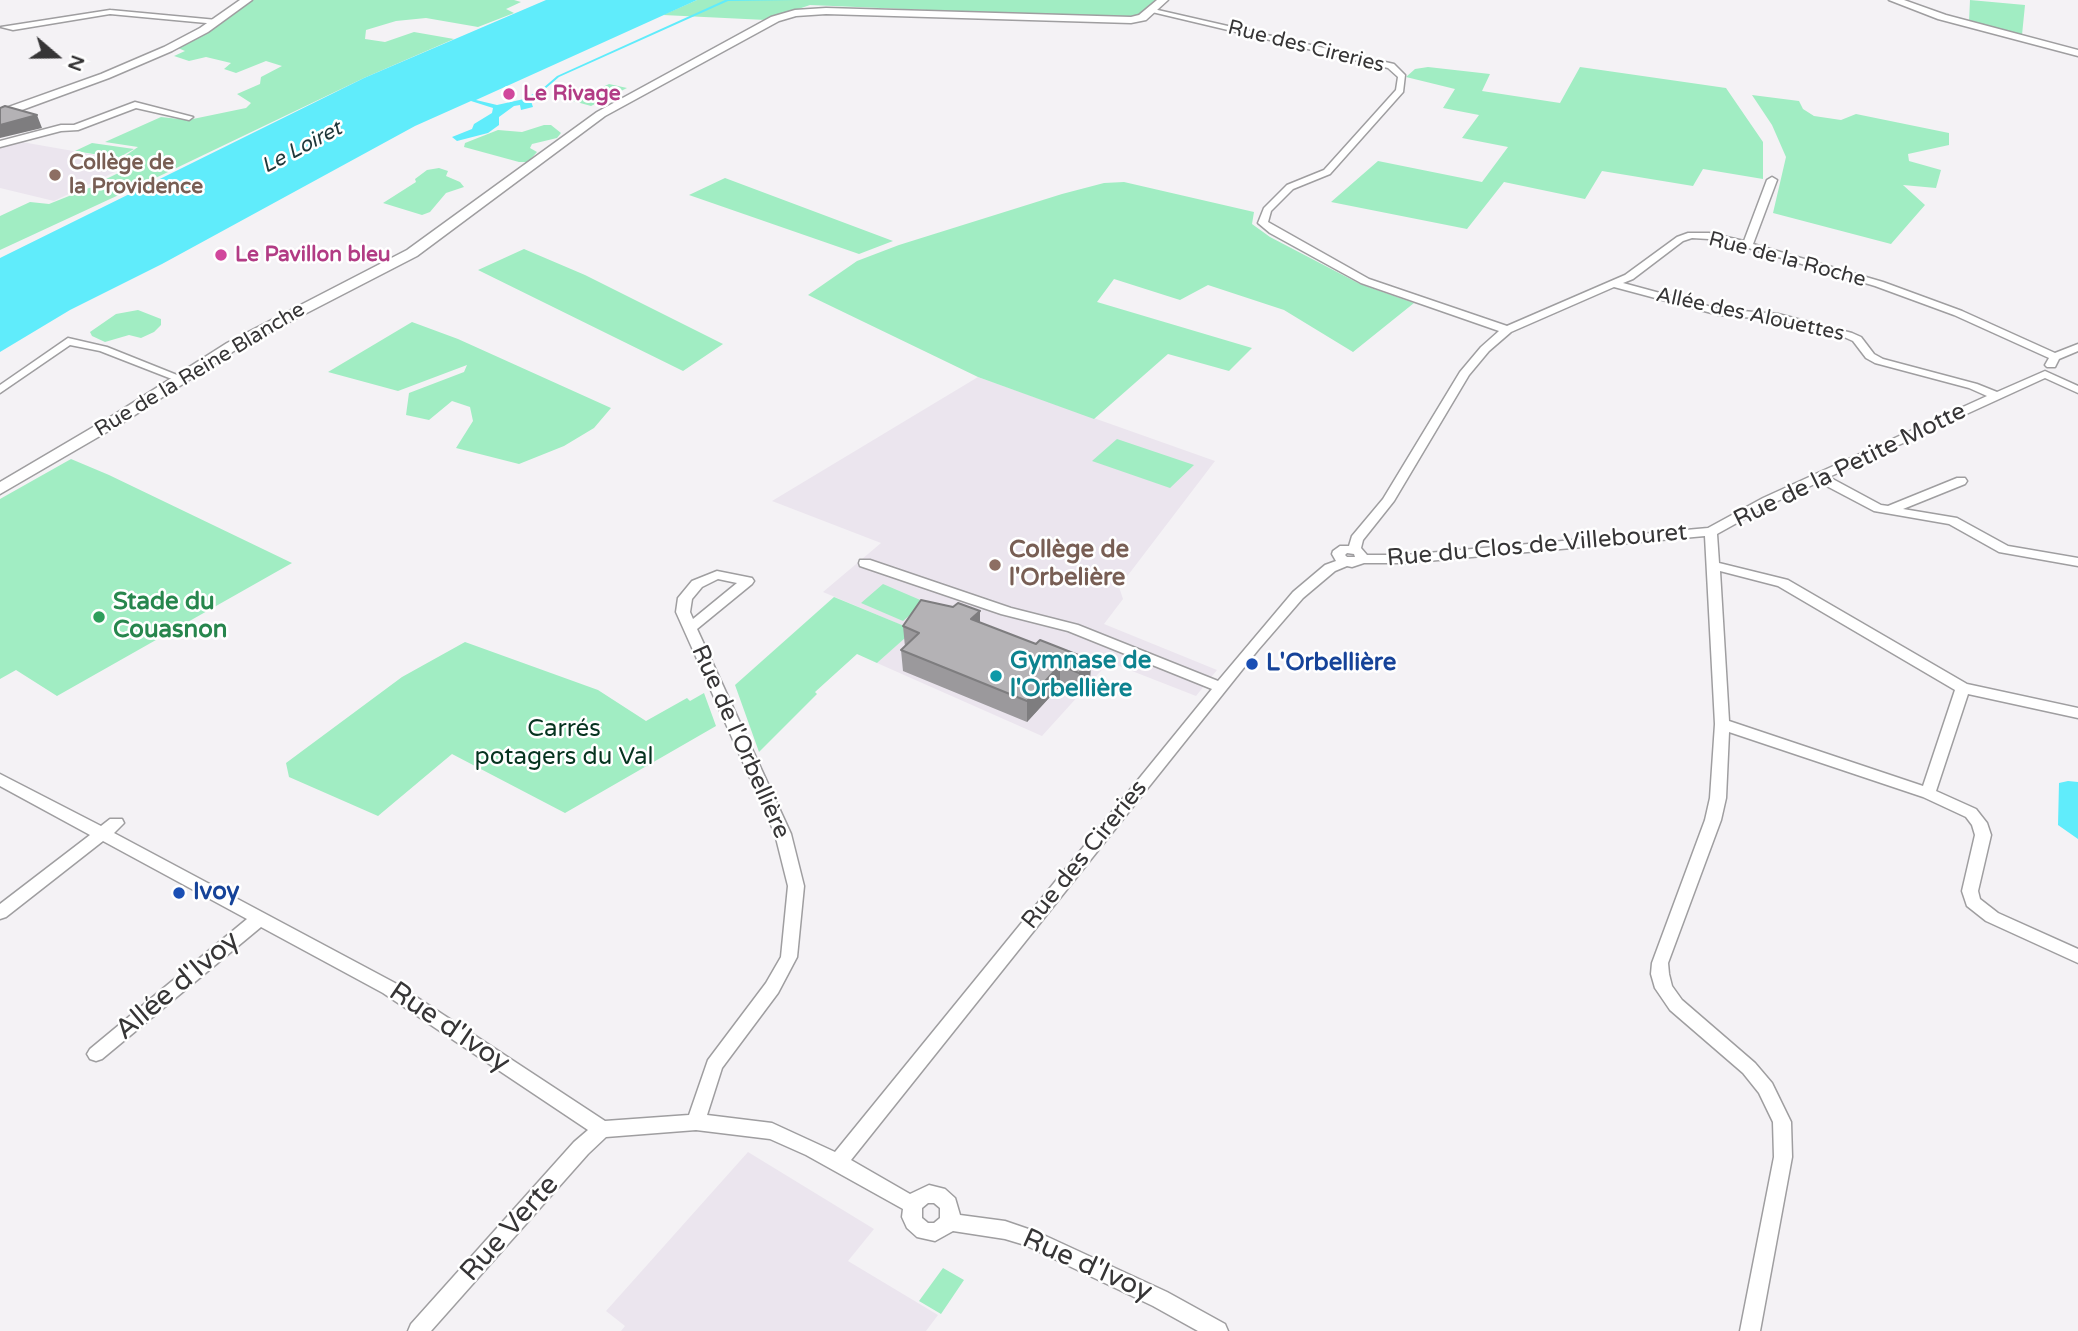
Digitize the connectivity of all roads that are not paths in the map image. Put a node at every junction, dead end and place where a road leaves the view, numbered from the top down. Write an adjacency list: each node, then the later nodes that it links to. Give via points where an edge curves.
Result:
1 (241, 0): 6 (street)
2 (247, 0): 6 (street)
3 (1163, 0): 5 (street, Rue de la Reine Blanche)
4 (1894, 0): 8 (street)
5 (1152, 10): 18 (street, Rue des Cireries, via 1391,66 1402,77 1400,90 1328,172 1290,187 1267,210 1264,223 1366,281); 22 (street, Rue de la Reine Blanche, via 1131,20 826,11 775,19 601,114 412,253 232,346)
6 (214, 22): 7 (street, via 110,12); 9 (street, via 168,49)
7 (5, 27)
8 (2078, 53)
9 (4, 112): 10 (street)
10 (22, 115)
11 (189, 117): 13 (street, via 135,105 75,128)
12 (48, 124): 13 (street)
13 (61, 128): 14 (street)
14 (0, 144)
15 (1772, 180): 16 (street)
16 (1748, 245): 17 (street, Rue de la Roche, via 1709,236 1680,239); 20 (street, Rue de la Roche, via 1958,313)
17 (1614, 284): 18 (street, Rue de la Roche); 25 (street, Allée des Alouettes, via 1719,312 1778,317 1848,335 1879,361)
18 (1507, 330): 31 (street, Rue de la Roche, via 1464,374 1388,500 1357,539)
19 (2078, 346): 20 (street)
20 (2055, 357): 21 (street)
21 (2045, 374): 24 (street); 25 (street, Rue de la Petite Motte)
22 (181, 379): 23 (street, via 103,349 68,341); 28 (street, Rue de la Reine Blanche)
23 (0, 390)
24 (2078, 390)
25 (1997, 396): 26 (street, Rue de la Petite Motte)
26 (1821, 478): 29 (street); 30 (street, Rue de la Petite Motte)
27 (1961, 481): 29 (street)
28 (0, 489)
29 (1890, 510): 33 (street, via 1953,521 2004,549)
30 (1712, 532): 31 (street, Rue du Clos de Villebouret, via 1405,559); 35 (street, Rue de la Petite Motte)
31 (1358, 554): 32 (street, Rue du Clos de Villebouret, via 1355,563)
32 (1345, 562): 37 (street, Rue des Cireries, via 1329,568 1298,594)
33 (2078, 562)
34 (865, 563): 37 (street, via 1006,611 1073,628)
35 (1714, 566): 38 (street, via 1783,583); 40 (street, Rue de la Petite Motte)
36 (690, 628): 49 (street, Rue de l'Orbellière, via 783,834 796,886 789,957 772,988 714,1065)
37 (1220, 687): 51 (street, Rue des Cireries)
38 (1963, 688): 39 (street); 42 (street)
39 (2078, 713)
40 (1722, 724): 42 (street); 54 (street, Rue de la Petite Motte, via 1713,820 1660,963 1660,974 1676,1005 1766,1088 1782,1122 1783,1157)
41 (0, 779): 44 (street, Rue d'Ivoy)
42 (1928, 793): 47 (street, via 1971,813 1979,823 1983,835 1970,891 1973,902)
43 (116, 823): 44 (street)
44 (101, 835): 45 (street); 46 (street, Rue d'Ivoy)
45 (0, 913)
46 (260, 918): 48 (street, Allée d'Ivoy); 50 (street, Rue d'Ivoy, via 389,988)
47 (2078, 956)
48 (96, 1054)
49 (696, 1122): 50 (street); 51 (street, via 772,1131)
50 (602, 1129): 52 (street, Rue Verte)
51 (838, 1162): 53 (street, Rue d'Ivoy, via 913,1205 911,1219 919,1229 932,1231 949,1222 1030,1238)
52 (418, 1331)
53 (1218, 1331)
54 (1750, 1331)

